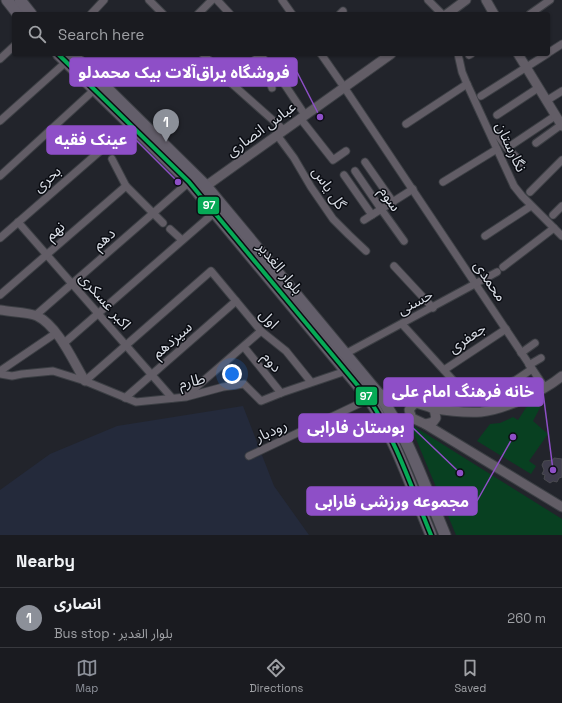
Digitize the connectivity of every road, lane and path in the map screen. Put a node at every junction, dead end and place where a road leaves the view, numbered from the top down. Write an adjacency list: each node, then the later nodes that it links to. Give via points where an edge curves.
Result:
1 (7, 0): 12 (main road)
2 (20, 0): 13 (main road)
3 (104, 0): 14 (street)
4 (212, 0): 16 (street)
5 (216, 0): 17 (street)
6 (282, 0): 18 (street)
7 (428, 0): 19 (street)
8 (466, 0): 20 (street)
9 (486, 0): 21 (street)
10 (550, 0): 22 (street)
11 (154, 2): 15 (street)
12 (16, 12)
13 (29, 12)
14 (92, 12)
15 (162, 12)
16 (200, 12)
17 (228, 12)
18 (291, 12)
19 (440, 12)
20 (450, 12)
21 (493, 12)
22 (533, 12)
23 (562, 44): 25 (street)
24 (12, 48): 35 (street)
25 (550, 52)
26 (207, 56): 37 (street, گل یاس)
27 (260, 56): 37 (street)
28 (263, 56): 41 (street)
29 (322, 56): 40 (street, محمدی)
30 (388, 56): 40 (street, عباس انصاری)
31 (458, 56): 38 (street, نگارستان)
32 (519, 56): 36 (street)
33 (544, 56): 36 (street)
34 (65, 57): 43 (main road, بلوار الغدیر); 50 (street); 70 (main road, بلوار الغدیر)
35 (0, 59)
36 (526, 68): 42 (street); 45 (street)
37 (231, 83): 54 (street, گل یاس)
38 (467, 84): 51 (street); 58 (street, نگارستان)
39 (285, 85): 49 (street)
40 (344, 87): 49 (street, عباس انصاری); 71 (street, محمدی)
41 (272, 88)
42 (538, 88): 46 (street); 47 (street)
43 (94, 90): 52 (main road, بلوار الغدیر); 66 (street)
44 (562, 91): 46 (street)
45 (481, 96)
46 (546, 101): 48 (street)
47 (497, 115)
48 (555, 116): 53 (street); 57 (street)
49 (303, 117): 54 (street, عباس انصاری); 59 (street, via 333,160)
50 (0, 121)
51 (406, 124)
52 (130, 125): 67 (main road, بلوار الغدیر); 82 (street, بحری)
53 (562, 126): 56 (street)
54 (280, 133): 70 (street, عباس انصاری); 91 (street, گل یاس, via 311,187 333,218)
55 (496, 133): 57 (street)
56 (536, 143)
57 (507, 148): 63 (street)
58 (497, 149): 68 (street); 74 (street, نگارستان, via 514,186)
59 (346, 151)
60 (112, 159): 69 (street)
61 (562, 160): 72 (street)
62 (365, 162): 73 (street)
63 (522, 163)
64 (355, 171): 76 (street, سوم)
65 (344, 175): 79 (street)
66 (0, 176)
67 (189, 182): 77 (main road, بلوار الغدیر); 78 (street, دهم)
68 (443, 182)
69 (126, 186): 78 (street); 92 (street, نهم)
70 (206, 186): 113 (main road, بلوار الغدیر)
71 (412, 189): 73 (street); 97 (street, محمدی)
72 (530, 192)
73 (393, 202): 76 (street)
74 (531, 206): 84 (street, نگارستان); 86 (street)
75 (562, 206): 80 (street)
76 (381, 209): 79 (street); 90 (street, سوم)
77 (215, 212): 89 (street); 118 (main road, بلوار الغدیر)
78 (153, 213): 83 (street); 96 (street, دهم)
79 (372, 215): 81 (street)
80 (553, 215)
81 (364, 220)
82 (18, 222): 88 (street, بحری); 92 (street, اکبر عسکری)
83 (163, 223)
84 (554, 228): 87 (street, نگارستان); 94 (street)
85 (170, 230): 89 (street)
86 (485, 236)
87 (562, 236)
88 (0, 238)
89 (182, 240): 102 (street)
90 (404, 241)
91 (366, 251)
92 (47, 255): 96 (street, اکبر عسکری); 98 (street, نهم)
93 (394, 266): 100 (street)
94 (503, 267)
95 (497, 272): 97 (street, حسنی)
96 (72, 284): 102 (street, اکبر عسکری); 103 (street, دهم)
97 (476, 284): 100 (street, حسنی); 105 (street, محمدی)
98 (0, 295)
99 (236, 301): 106 (street, اول); 110 (street, اول, via 211,271); 120 (street, سیزدهم)
100 (433, 308): 104 (street, حسنی)
101 (0, 310): 103 (street)
102 (98, 313): 109 (street); 110 (street, اکبر عسکری)
103 (36, 315): 107 (street, via 48,323)
104 (402, 324): 113 (street, حسنی); 116 (street)
105 (506, 329): 112 (street, محمدی); 116 (street, جعفری)
106 (261, 331): 111 (street); 123 (street, اول, via 286,351)
107 (56, 333): 109 (street); 117 (street)
108 (535, 343): 112 (street)
109 (63, 344): 122 (street)
110 (126, 345): 120 (street, اکبر عسکری); 122 (street)
111 (244, 347): 126 (street, دوم); 128 (street)
112 (522, 353): 115 (street, محمدی)
113 (346, 354): 127 (main road, بلوار الغدیر)
114 (541, 358): 115 (street)
115 (531, 367): 124 (street); 125 (street, محمدی)
116 (444, 370): 131 (street)
117 (0, 371)
118 (346, 371): 123 (street, طارم); 127 (main road, بلوار الغدیر)
119 (0, 374): 122 (street, طارم, via 12,376 53,371)
120 (151, 375): 129 (street, سیزدهم); 130 (street, اکبر عسکری)
121 (562, 376): 125 (street)
122 (85, 381): 129 (street, طارم)
123 (311, 382): 126 (street, طارم)
124 (513, 382): 132 (street); 133 (street)
125 (545, 388): 132 (street)
126 (281, 392): 128 (street, طارم, via 261,401 244,384 223,386)
127 (373, 396): 134 (street); 140 (main road, بلوار الغدیر); 142 (street, رودبار); 144 (main road, بلوار الغدیر)
128 (186, 397): 130 (street, طارم)
129 (125, 398): 130 (street, طارم, via 136,402)
130 (172, 398)
131 (471, 400)
132 (519, 400): 136 (street, via 481,412)
133 (483, 402)
134 (416, 403): 135 (street); 137 (street, via 409,410)
135 (432, 408): 136 (street); 138 (street, via 436,412)
136 (453, 412): 138 (street)
137 (412, 418): 139 (street); 140 (street, via 401,423)
138 (436, 418): 139 (street, via 431,424); 141 (street)
139 (425, 424): 141 (street)
140 (399, 428): 145 (main road, بلوار الغدیر)
141 (444, 435): 143 (street)
142 (249, 456)
143 (562, 508)
144 (431, 535)
145 (445, 535)

